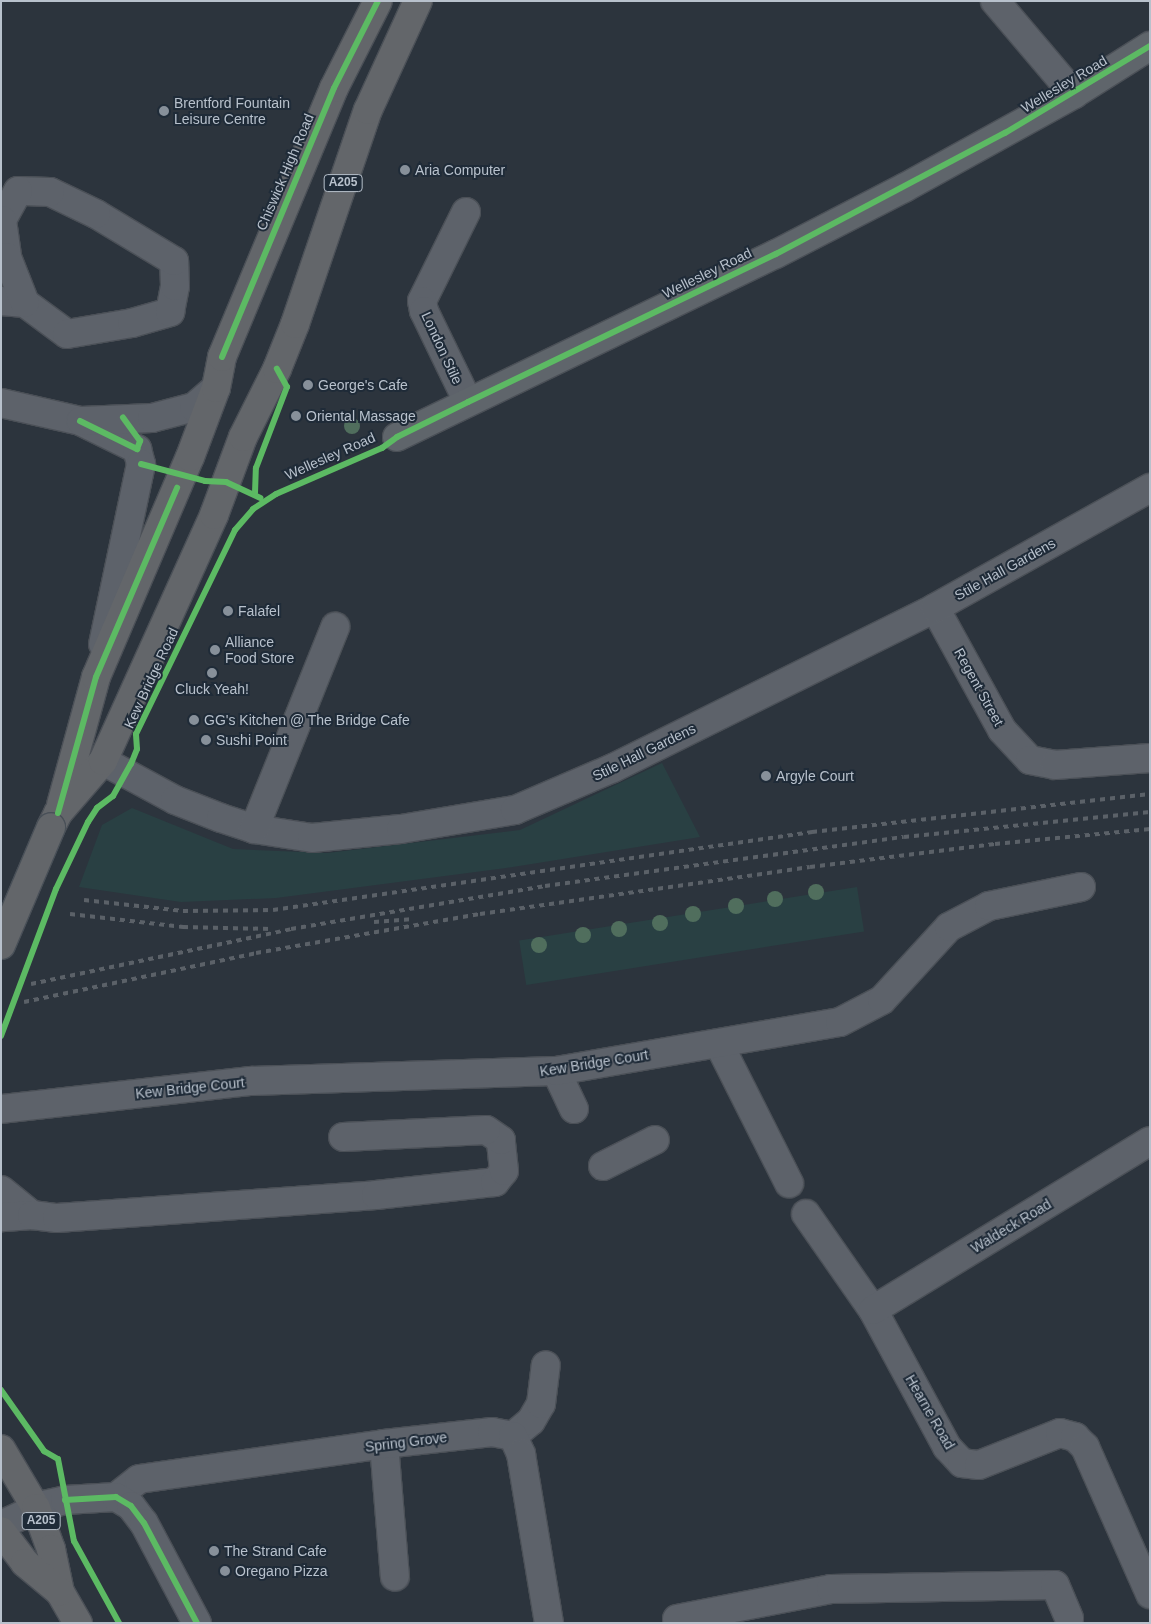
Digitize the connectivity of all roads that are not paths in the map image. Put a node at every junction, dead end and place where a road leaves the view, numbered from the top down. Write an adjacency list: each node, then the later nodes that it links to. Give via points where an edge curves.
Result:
1 (378, 1): 8 (highway, Chiswick High Road / A205, via 334,88 284,206 222,357)
2 (418, 1): 18 (highway, Kew Bridge Road / A205, via 368,110 295,324 243,437)
3 (995, 1): 5 (street)
4 (1150, 46): 5 (main road, Wellesley Road)
5 (1074, 94): 9 (main road, Wellesley Road, via 785,249)
6 (466, 212): 9 (street, London Stile, via 422,301)
7 (8, 306): 7 (street, via 67,334 132,324 170,312 175,286 174,261 96,214 50,192 18,191 2,220)
8 (216, 388): 11 (street, via 194,407 152,418); 16 (highway, Kew Bridge Road / A205)
9 (468, 402): 12 (main road, Wellesley Road)
10 (1, 403): 11 (street)
11 (80, 421): 16 (street, via 137,449 141,464)
12 (397, 437)
13 (1150, 488): 14 (street, Stile Hall Gardens)
14 (935, 608): 17 (street, Regent Street, via 1002,730 1030,760 1055,765); 20 (street, Stile Hall Gardens, via 613,768 514,810 400,829 312,838)
15 (335, 627): 20 (street)
16 (96, 677): 19 (highway, Kew Bridge Road / A205)
17 (1150, 758)
18 (114, 767): 19 (highway, Kew Bridge Road / A205); 20 (street, Stile Hall Gardens, via 175,800)
19 (55, 820): 22 (highway, Kew Bridge Road / A205, bridge)
20 (254, 829)
21 (1081, 887): 23 (street, Kew Bridge Court, via 989,906 949,927 882,1000 840,1022)
22 (1, 945)
23 (719, 1044): 24 (street, Kew Bridge Court); 31 (street)
24 (556, 1071): 25 (street, Kew Bridge Court, via 250,1081); 26 (street)
25 (1, 1109)
26 (574, 1109)
27 (343, 1137): 34 (street, via 486,1130 501,1140 504,1171 496,1182 376,1195)
28 (655, 1140): 30 (street)
29 (1150, 1142): 36 (street, Waldeck Road)
30 (603, 1166)
31 (789, 1183)
32 (1, 1190): 34 (street)
33 (806, 1214): 36 (street, Hearne Road)
34 (44, 1217): 35 (street)
35 (1, 1218)
36 (873, 1310): 47 (street, Hearne Road, via 947,1447 962,1463 980,1465 1060,1433 1074,1437 1084,1447)
37 (546, 1365): 38 (street, via 541,1404 531,1420)
38 (513, 1436): 39 (street, Spring Grove, via 492,1432); 53 (street, via 521,1454)
39 (384, 1444): 41 (street, Spring Grove, via 139,1479); 45 (street)
40 (1, 1449): 42 (highway, A205)
41 (116, 1497): 42 (street, via 65,1500); 52 (street, via 131,1506 144,1523)
42 (36, 1508): 43 (street); 46 (highway, A205, via 51,1549)
43 (1, 1525)
44 (1, 1531): 46 (highway, A205, via 25,1563)
45 (395, 1577)
46 (60, 1592): 51 (highway, A205)
47 (1150, 1594)
48 (759, 1613): 49 (street, via 831,1589 1055,1585); 50 (street)
49 (1069, 1618)
50 (677, 1619)
51 (78, 1623)
52 (197, 1623)
53 (549, 1623)

